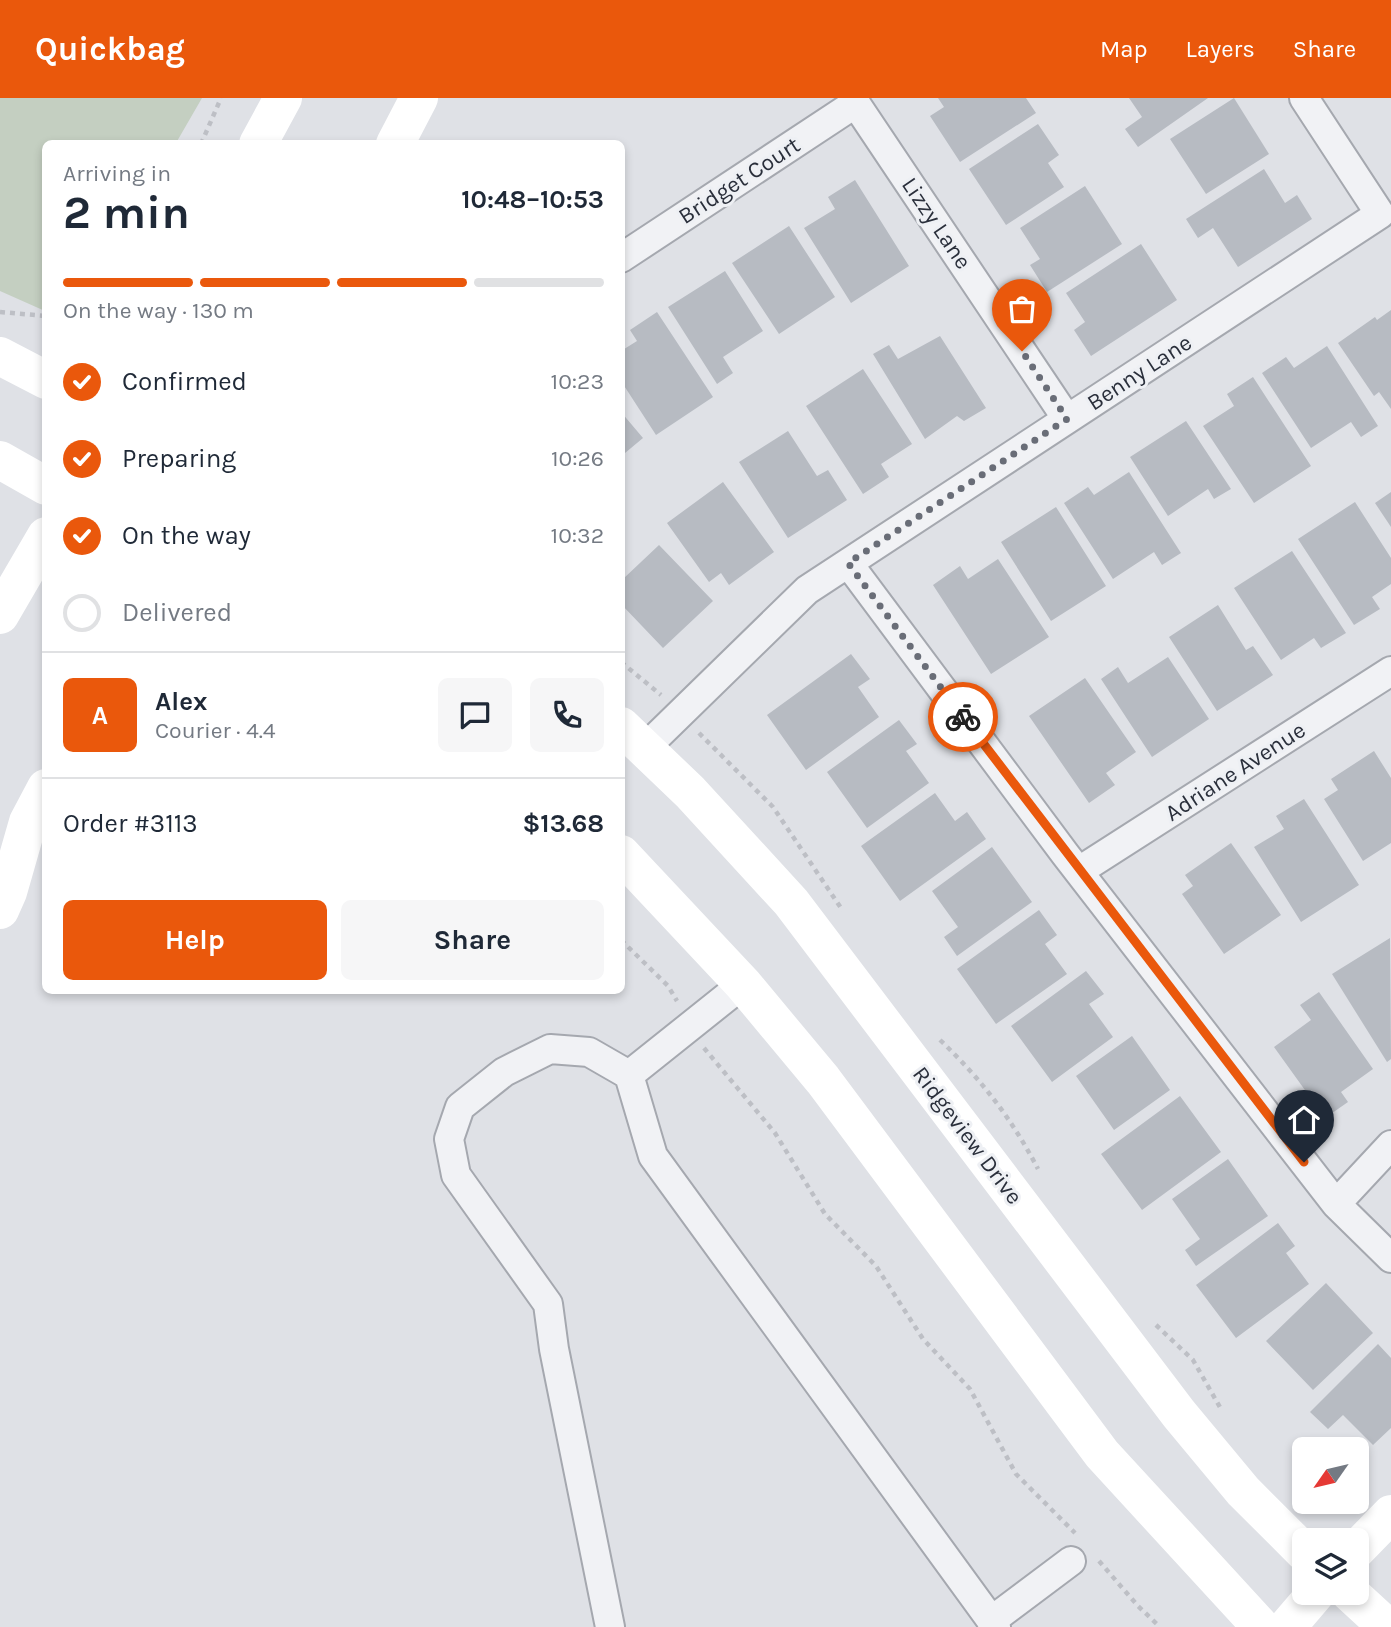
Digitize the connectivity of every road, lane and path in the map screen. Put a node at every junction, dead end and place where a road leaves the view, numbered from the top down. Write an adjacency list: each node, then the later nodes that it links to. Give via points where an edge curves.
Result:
1 (221, 98): 6 (path)
2 (283, 98): 7 (main road)
3 (419, 98): 8 (main road)
4 (1304, 98): 14 (street, Benny Lane, via 1380,214)
5 (854, 101): 9 (street, Bridget Court); 14 (street, Lizzy Lane)
6 (203, 140)
7 (260, 140)
8 (397, 140)
9 (625, 255)
10 (0, 313): 11 (path)
11 (42, 316)
12 (0, 356): 13 (main road)
13 (42, 378)
14 (1067, 419): 18 (street, Benny Lane)
15 (0, 460): 16 (main road)
16 (42, 484)
17 (42, 543): 19 (main road)
18 (848, 563): 23 (street, Benny Lane, via 807,590); 26 (street)
19 (0, 615)
20 (625, 665): 22 (path)
21 (1391, 671): 26 (street, Adriane Avenue)
22 (666, 700)
23 (633, 737): 37 (main road, Ridgeview Drive, via 791,902 1179,1414 1243,1491)
24 (42, 796): 27 (main road, via 28,822)
25 (625, 859): 29 (main road)
26 (1079, 871): 33 (street)
27 (0, 911)
28 (625, 944): 30 (path, via 668,985)
29 (743, 984): 30 (street); 44 (main road, via 831,1091 1102,1454)
30 (691, 1026): 31 (street); 38 (path, via 705,1050 775,1133 825,1214 876,1265 923,1339 970,1389 1016,1474)
31 (629, 1075): 41 (street, via 653,1156); 42 (street, via 589,1052 550,1049 504,1072 460,1107 449,1139 456,1175 548,1304)
32 (1391, 1145): 33 (street)
33 (1336, 1204): 34 (street)
34 (1391, 1258)
35 (1391, 1514): 36 (main road)
36 (1369, 1537)
37 (1292, 1540)
38 (1084, 1554): 41 (street); 43 (path)
39 (1306, 1605): 45 (main road)
40 (1363, 1605): 46 (main road)
41 (993, 1624)
42 (610, 1627)
43 (1160, 1627)
44 (1261, 1627)
45 (1287, 1627)
46 (1387, 1627)

